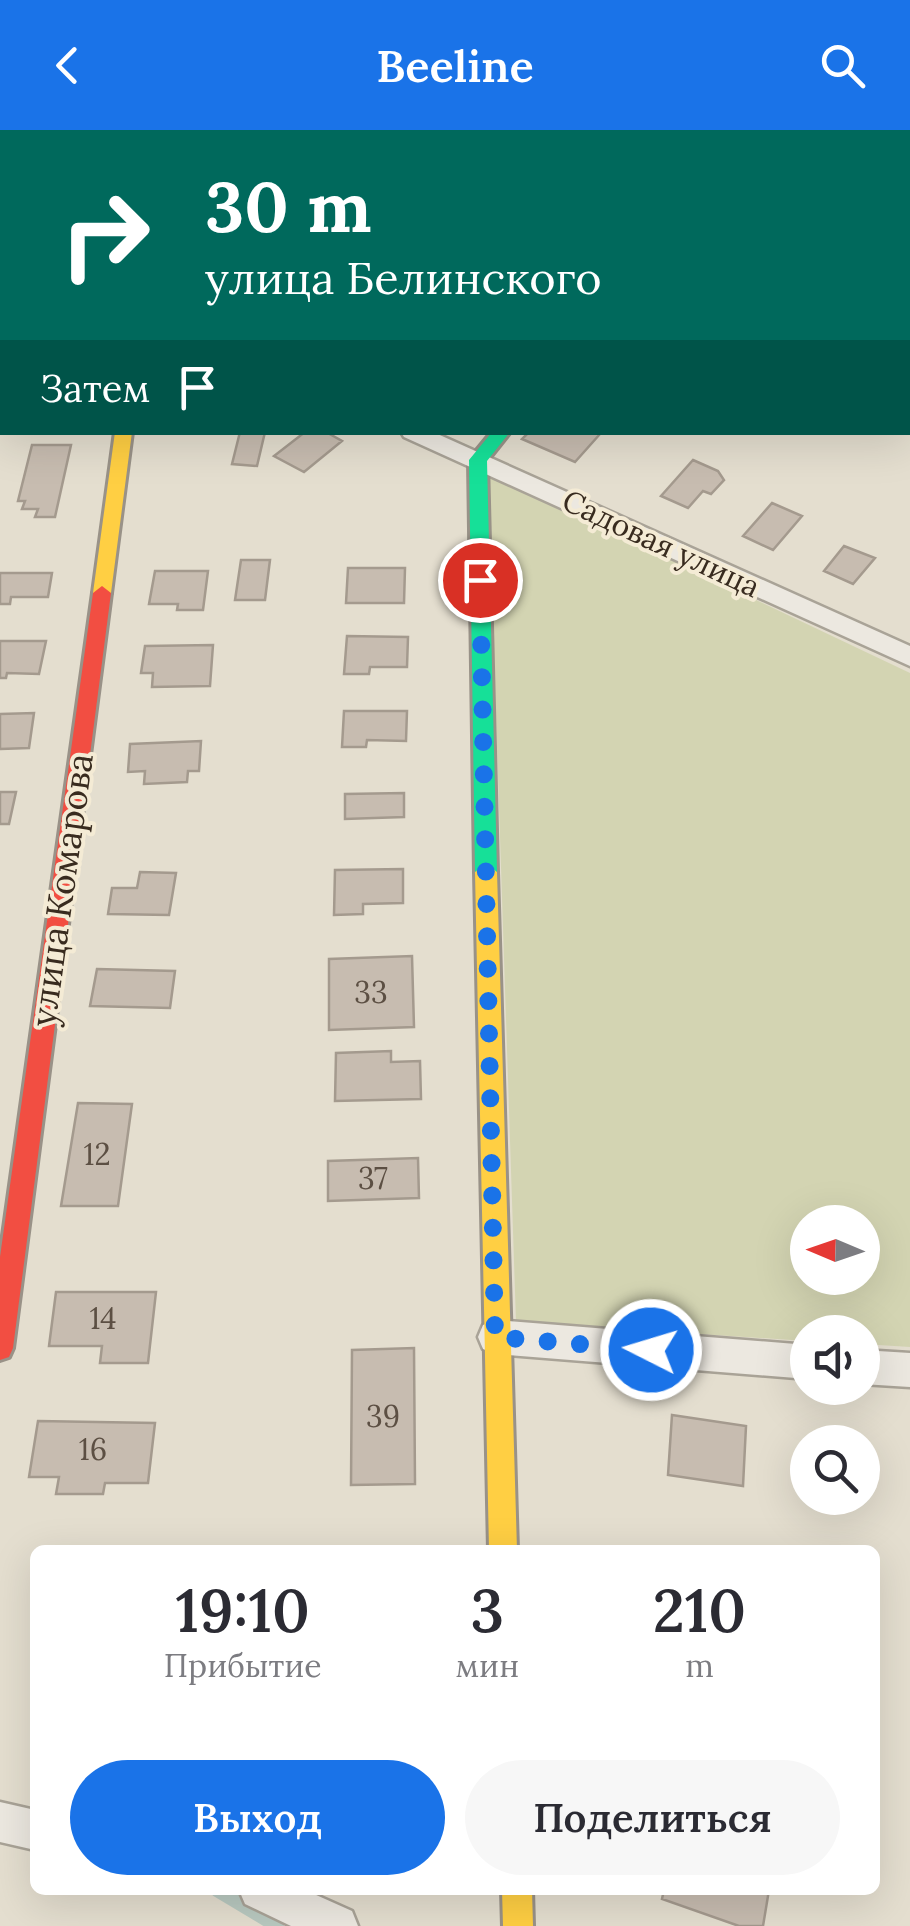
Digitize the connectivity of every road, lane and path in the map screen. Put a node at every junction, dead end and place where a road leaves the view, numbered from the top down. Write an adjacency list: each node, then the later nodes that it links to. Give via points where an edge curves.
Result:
1 (124, 435): 7 (street, улица Комарова)
2 (419, 435): 4 (street, Садовая улица)
3 (499, 435): 4 (street)
4 (478, 460): 5 (street, Садовая улица); 6 (street)
5 (910, 657)
6 (495, 1337): 8 (street); 11 (street)
7 (0, 1348)
8 (790, 1361)
9 (880, 1368): 10 (street)
10 (910, 1370)
11 (503, 1545)
12 (0, 1822): 13 (street)
13 (30, 1829)
14 (270, 1895): 16 (street)
15 (517, 1895): 17 (street)
16 (336, 1926)
17 (518, 1926)

